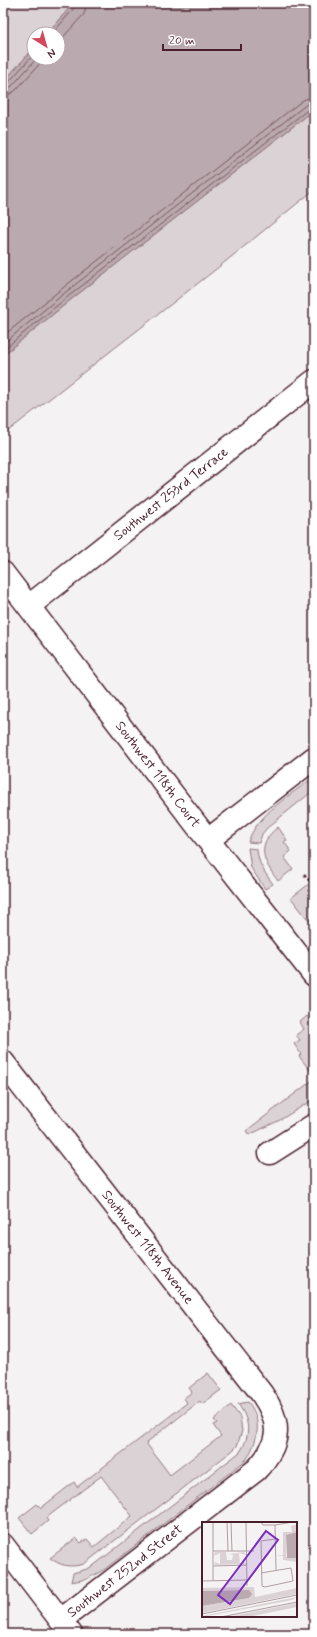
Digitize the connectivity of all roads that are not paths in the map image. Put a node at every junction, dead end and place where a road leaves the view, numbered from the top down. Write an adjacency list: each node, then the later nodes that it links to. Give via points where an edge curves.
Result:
1 (314, 381): 3 (street, Southwest 253rd Terrace)
2 (3, 573): 3 (street, Southwest 118th Court)
3 (29, 606): 5 (street, Southwest 118th Court)
4 (314, 758): 5 (street)
5 (208, 840): 6 (street, Southwest 118th Court)
6 (314, 975)
7 (3, 1062): 10 (street, Southwest 118th Avenue, via 270,1405 275,1419)
8 (314, 1125): 9 (street)
9 (270, 1153)
10 (276, 1440): 12 (street, Southwest 252nd Street, via 268,1458 252,1473)
11 (3, 1545): 12 (street)
12 (66, 1627)

